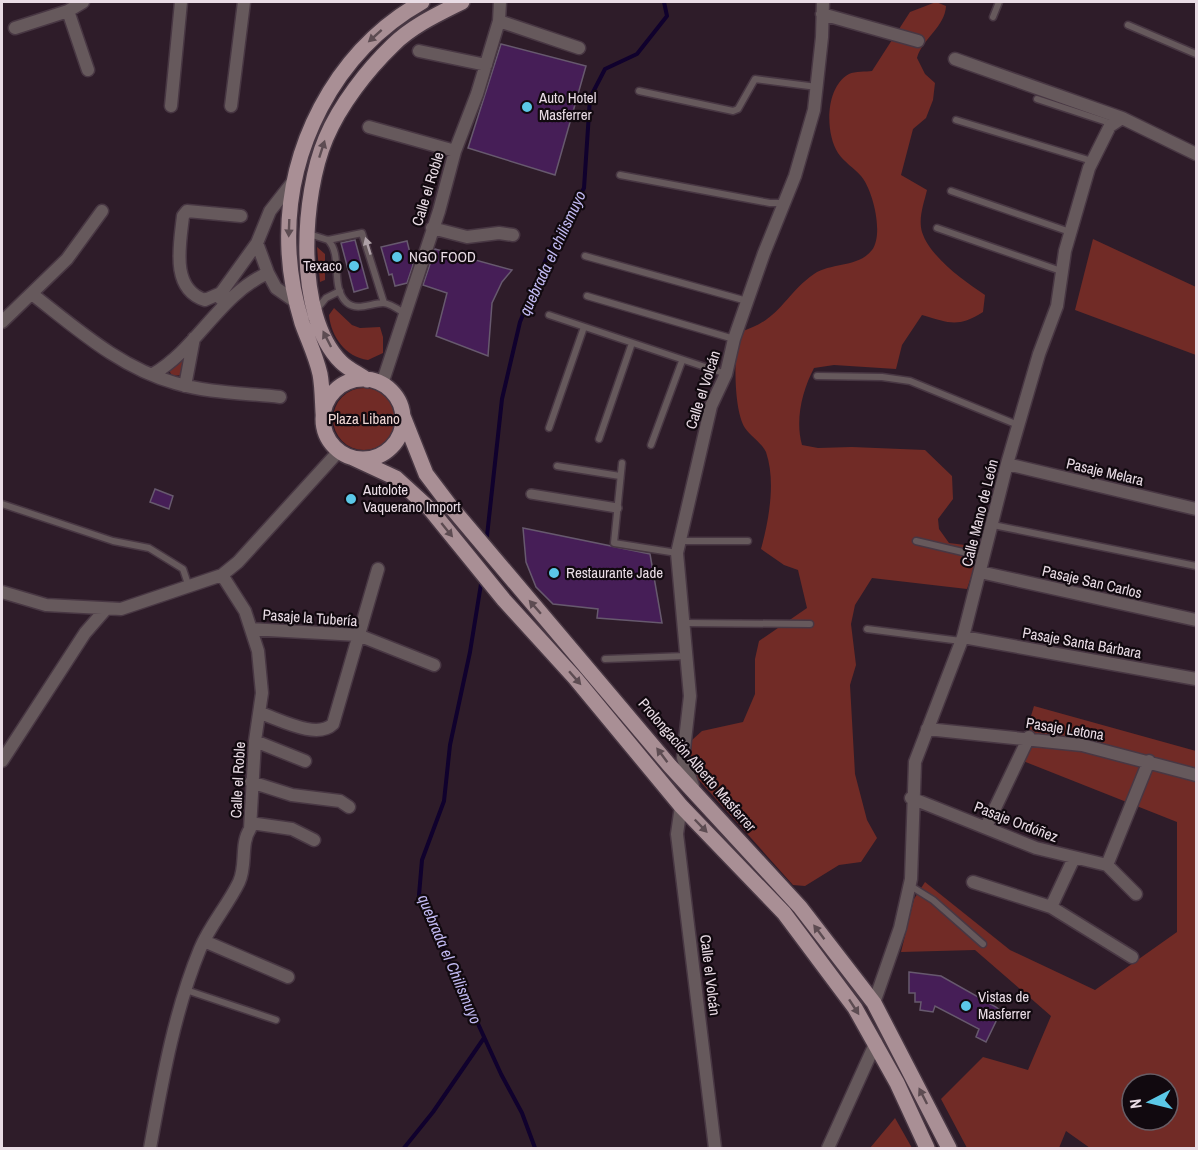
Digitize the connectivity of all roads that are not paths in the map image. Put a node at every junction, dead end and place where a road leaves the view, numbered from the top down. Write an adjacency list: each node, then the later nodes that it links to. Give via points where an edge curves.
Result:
1 (83, 2): 9 (street)
2 (181, 2): 24 (street)
3 (244, 2): 25 (street)
4 (422, 2): 33 (main road, one-way to 33, via 364,46 333,85 306,140)
5 (462, 2): 40 (main road, one-way to 5, via 320,154 346,103 394,44 429,18)
6 (500, 2): 11 (street, Calle el Roble)
7 (999, 2): 10 (lane)
8 (822, 8): 14 (street); 21 (street, Calle el Volcán)
9 (68, 11): 13 (street); 20 (street)
10 (993, 17)
11 (499, 21): 15 (street); 19 (street, Calle el Roble)
12 (1128, 26): 17 (lane)
13 (15, 28)
14 (918, 40)
15 (579, 48)
16 (419, 51): 19 (street)
17 (1197, 54)
18 (955, 58): 27 (street)
19 (486, 65): 29 (street, Calle el Roble)
20 (88, 70)
21 (818, 87): 22 (lane, via 755,79 733,111); 35 (street, Calle el Volcán)
22 (639, 91)
23 (1037, 99): 27 (lane)
24 (171, 106)
25 (231, 106)
26 (956, 120): 31 (lane)
27 (1118, 121): 30 (street); 31 (street, Calle Mano de León, via 1103,138)
28 (369, 127): 29 (street)
29 (455, 151): 38 (street, Calle el Roble)
30 (1197, 154)
31 (1092, 161): 41 (street, Calle Mano de León)
32 (620, 175): 35 (lane)
33 (295, 179): 44 (street, via 270,211); 53 (main road, one-way to 53, via 289,251)
34 (951, 191): 41 (lane)
35 (786, 203): 52 (street, Calle el Volcán)
36 (102, 211): 50 (street, via 67,259)
37 (241, 216): 49 (street, via 187,212 183,216 179,262 183,283 196,297 205,300)
38 (432, 228): 42 (street, via 467,237); 57 (street, Calle el Roble)
39 (937, 228): 46 (lane)
40 (307, 232): 43 (lane); 56 (main road, via 306,265)
41 (1070, 232): 46 (street, Calle Mano de León)
42 (513, 235)
43 (328, 240): 48 (lane, via 333,247); 54 (lane, one-way to 43, via 364,236 358,233)
44 (257, 243): 47 (street); 49 (street)
45 (585, 256): 52 (lane)
46 (1062, 271): 73 (street, Calle Mano de León, via 1057,306)
47 (268, 273): 53 (street, via 276,288); 55 (street, via 246,286)
48 (340, 291): 54 (lane, via 353,306); 56 (lane, via 326,298)
49 (221, 293): 55 (street)
50 (32, 294): 59 (street); 66 (street, via 99,347)
51 (587, 296): 62 (lane)
52 (747, 301): 62 (street, Calle el Volcán)
53 (296, 302): 72 (main road, via 320,375)
54 (384, 303): 57 (lane)
55 (221, 309): 61 (street)
56 (315, 311): 68 (main road, one-way to 56, via 341,362 322,332)
57 (404, 313): 68 (street, Calle el Roble)
58 (549, 315): 60 (lane)
59 (2, 322)
60 (584, 327): 63 (lane); 74 (lane)
61 (194, 338): 66 (street); 69 (street)
62 (734, 339): 65 (street, Calle el Volcán)
63 (632, 343): 64 (lane); 75 (lane)
64 (682, 361): 65 (lane); 76 (lane)
65 (726, 374): 89 (street, Calle el Volcán, via 705,427)
66 (153, 375): 69 (street)
67 (817, 376): 73 (lane, via 910,381)
68 (375, 382): 71 (main road, via 399,401); 72 (main road, via 344,384 332,395 325,409)
69 (185, 386): 70 (street)
70 (280, 397)
71 (403, 416): 77 (main road, via 398,438 389,450 375,458); 118 (main road, Prolongación Alberto Masferrer, one-way to 71, via 451,507 426,474)
72 (324, 424): 77 (main road, via 329,439)
73 (1018, 425): 79 (street, Calle Mano de León)
74 (549, 428)
75 (599, 439)
76 (651, 445)
77 (346, 454): 94 (street); 120 (main road, one-way to 120, via 396,478 430,508)
78 (622, 463): 81 (lane)
79 (1007, 464): 85 (street, Pasaje Melara); 86 (street, Calle Mano de León)
80 (557, 466): 81 (lane)
81 (620, 476): 84 (lane)
82 (531, 494): 84 (street)
83 (2, 504): 95 (lane, via 112,541 148,548 183,569)
84 (617, 508): 89 (lane, via 614,543)
85 (1197, 509)
86 (993, 525): 90 (street, Calle Mano de León); 91 (lane)
87 (748, 541): 89 (lane)
88 (916, 541): 90 (lane)
89 (679, 547): 99 (street, Calle el Volcán, via 677,573)
90 (984, 557): 93 (street, Calle Mano de León)
91 (1196, 566)
92 (378, 569): 103 (street)
93 (980, 572): 98 (street, Pasaje San Carlos); 104 (street, Calle Mano de León)
94 (222, 575): 95 (street); 101 (street, Calle el Roble, via 245,611)
95 (189, 587): 97 (street, via 131,607)
96 (2, 592): 97 (street, via 46,605)
97 (105, 610): 113 (street, via 79,641)
98 (1197, 620)
99 (686, 623): 100 (lane); 105 (street, Calle el Volcán)
100 (810, 624)
101 (251, 629): 103 (street, Pasaje la Tubería); 109 (street, Calle el Roble, via 258,651)
102 (867, 629): 104 (lane)
103 (358, 635): 107 (street, Pasaje la Tubería); 109 (street, via 337,713 329,728 316,731)
104 (962, 639): 108 (street, Pasaje Santa Bárbara); 110 (street, Calle Mano de León)
105 (687, 656): 106 (lane); 118 (street, Calle el Volcán, via 690,696 683,758)
106 (605, 659)
107 (434, 664)
108 (1197, 679)
109 (260, 713): 112 (street, Calle el Roble)
110 (927, 729): 111 (street, Pasaje Letona); 119 (street, Calle Mano de León, via 915,762)
111 (1029, 737): 115 (street, Pasaje Letona, via 1082,744); 123 (street)
112 (255, 741): 114 (street); 117 (street, Calle el Roble)
113 (2, 758)
114 (305, 761)
115 (1149, 761): 116 (street, Pasaje Letona); 126 (street)
116 (1197, 775)
117 (251, 782): 121 (street, via 292,795 339,801); 122 (street, Calle el Roble)
118 (697, 795): 136 (main road, Prolongación Alberto Masferrer, one-way to 118, via 800,907)
119 (911, 798): 123 (street, Pasaje Ordóñez); 128 (street, Calle Mano de León)
120 (681, 806): 138 (main road, one-way to 138, via 784,913); 140 (street, Calle el Volcán, via 677,834)
121 (349, 807)
122 (250, 823): 124 (street, via 292,829); 131 (street, Calle el Roble, via 240,881)
123 (986, 827): 125 (street, Pasaje Ordóñez, via 1036,848)
124 (314, 840)
125 (1074, 858): 126 (street, Pasaje Ordóñez); 130 (street)
126 (1107, 865): 129 (street)
127 (973, 882): 130 (street)
128 (909, 885): 132 (lane, via 933,900); 136 (street, Calle Mano de León, via 900,928)
129 (1136, 894)
130 (1051, 907): 133 (street)
131 (204, 941): 134 (street); 135 (street, Calle el Roble)
132 (983, 944)
133 (1132, 957)
134 (288, 977)
135 (186, 990): 137 (lane); 139 (street, Calle el Roble, via 163,1074)
136 (874, 1003): 143 (main road, Prolongación Alberto Masferrer, one-way to 136)
137 (276, 1020)
138 (876, 1042): 141 (street); 142 (main road)
139 (150, 1149)
140 (715, 1149)
141 (828, 1149)
142 (927, 1149)
143 (949, 1149)

